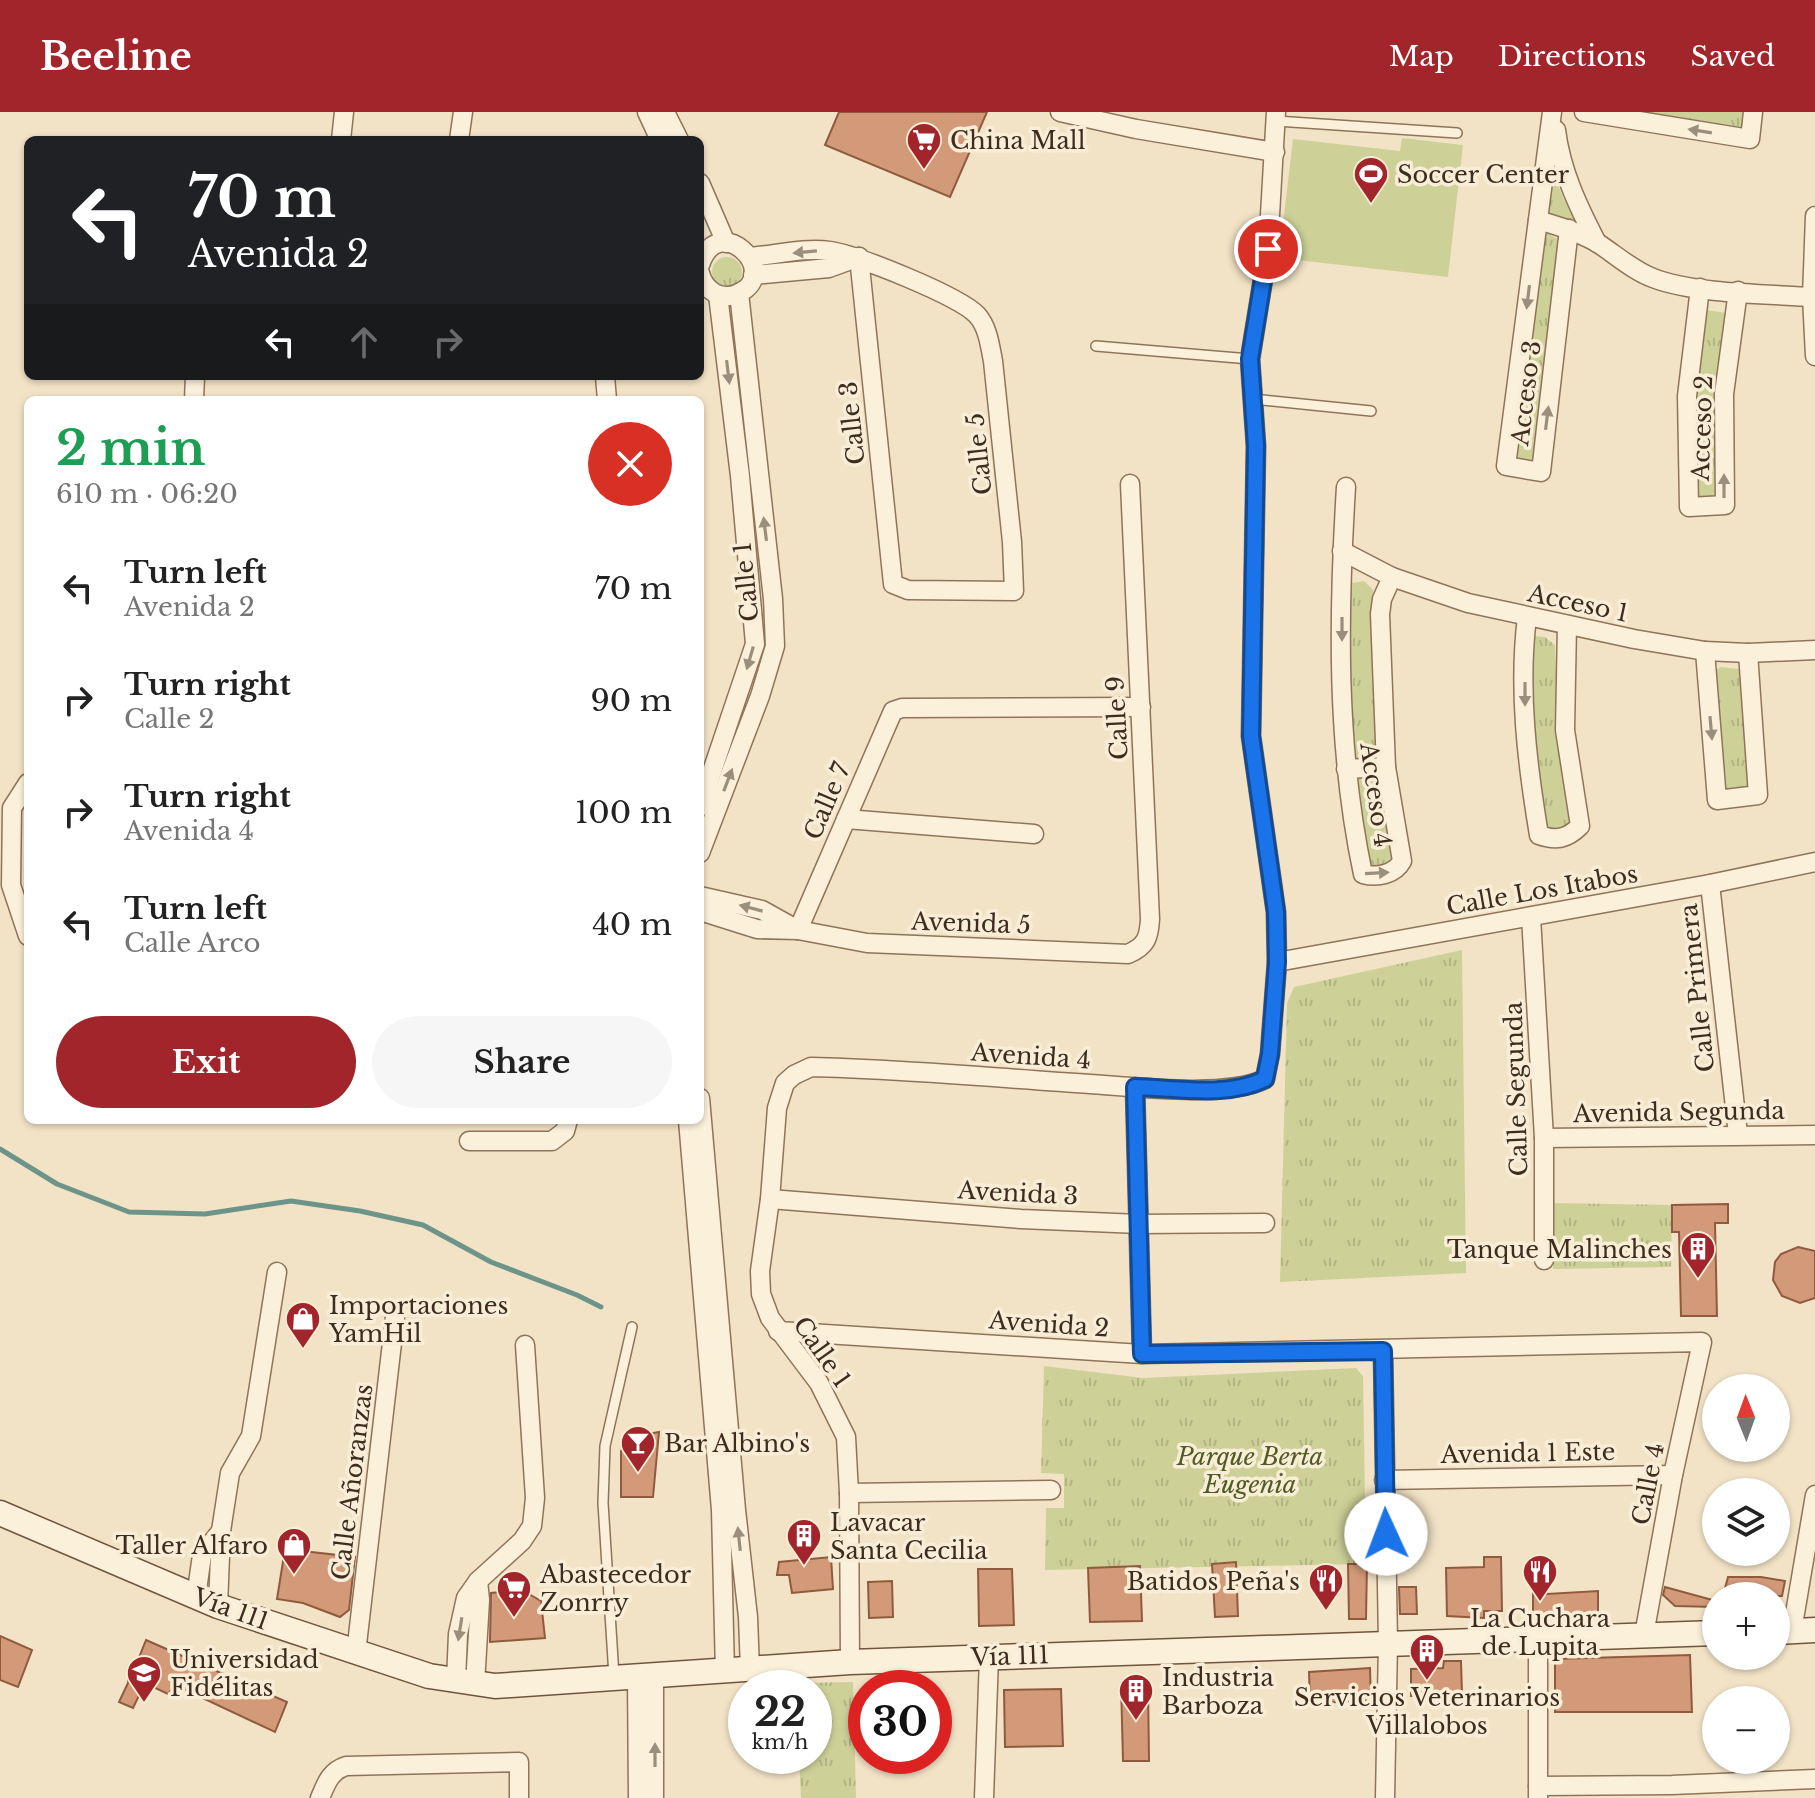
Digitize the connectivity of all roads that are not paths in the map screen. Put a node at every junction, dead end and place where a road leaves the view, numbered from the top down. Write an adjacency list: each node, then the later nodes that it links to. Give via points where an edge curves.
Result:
1 (344, 112): 12 (street)
2 (463, 112): 13 (street)
3 (647, 112): 14 (street)
4 (665, 112): 15 (street)
5 (1060, 112): 10 (street)
6 (1553, 112): 19 (street); 22 (street, via 1573,195)
7 (1584, 112): 8 (street, one-way to 7, via 1750,139)
8 (1753, 112)
9 (1276, 116): 11 (lane); 16 (street)
10 (1138, 120): 16 (street)
11 (1457, 133)
12 (341, 136)
13 (460, 136)
14 (658, 136)
15 (677, 136)
16 (1275, 152): 34 (street, via 1268,249)
17 (704, 192): 21 (street)
18 (1815, 216): 31 (street)
19 (1538, 220): 20 (street); 20 (street, Acceso 3, one-way to 20, via 1506,466 1541,472)
20 (1569, 229): 22 (street)
21 (726, 243): 24 (street, via 740,247); 25 (street)
22 (1597, 243): 27 (street, via 1655,279)
23 (859, 257): 24 (street, via 829,268); 42 (street, Calle 5, via 952,299 976,315 987,333); 42 (street, Calle 3, via 893,584 908,590)
24 (752, 266): 29 (street, via 750,282)
25 (704, 268)
26 (704, 273): 30 (street)
27 (1700, 288): 28 (street); 28 (street, Acceso 2, one-way to 28, via 1687,396 1689,507 1725,505 1724,394)
28 (1738, 291): 31 (street)
29 (739, 293): 30 (street); 37 (street, Calle 1)
30 (718, 295): 37 (street, Calle 1, one-way to 37)
31 (1814, 297): 33 (street)
32 (1096, 346): 34 (lane)
33 (1815, 356)
34 (1250, 359): 35 (street)
35 (1253, 399): 36 (lane); 67 (street, via 1251,736 1276,912)
36 (1371, 411)
37 (749, 475): 48 (street, Calle 1, one-way to 48, via 755,644); 49 (street, Calle 1, one-way to 37, via 776,631)
38 (1130, 484): 50 (street, Calle 9)
39 (1346, 487): 40 (street, Acceso 4)
40 (1342, 551): 41 (street, Acceso 1); 52 (street, Acceso 4, one-way to 52)
41 (1392, 577): 43 (street, Acceso 1); 51 (street, Acceso 4, via 1380,614)
42 (1014, 591)
43 (1527, 617): 44 (street, Acceso 1); 44 (street, one-way to 44, via 1525,744 1539,835 1552,839 1570,836 1580,826 1565,730)
44 (1567, 625): 46 (street, Acceso 1)
45 (1815, 650): 47 (street, Acceso 1)
46 (1705, 651): 47 (street, Acceso 1); 47 (street, one-way to 47, via 1717,800 1758,795)
47 (1748, 653)
48 (741, 689): 49 (street); 54 (street, Calle 1)
49 (760, 696): 57 (street, Calle 1, one-way to 49)
50 (1141, 707): 55 (street, Calle 7, via 893,711); 66 (street, Calle 9, via 1150,919)
51 (1386, 767): 52 (street); 52 (street, Acceso 4, one-way to 51, via 1363,874 1371,876 1390,873 1402,861)
52 (1346, 769)
53 (24, 789): 60 (street, via 12,808)
54 (704, 795)
55 (846, 819): 56 (street); 65 (street, Calle 7)
56 (1034, 834)
57 (704, 843)
58 (1815, 862): 59 (street, Calle Los Itabos)
59 (1710, 884): 64 (street, Calle Los Itabos); 72 (street, Calle Primera)
60 (20, 885): 62 (street)
61 (704, 897): 65 (street, one-way to 61, via 762,910)
62 (24, 910)
63 (704, 912): 65 (street, via 757,929)
64 (1531, 917): 67 (street, Calle Los Itabos); 74 (street, Calle Segunda)
65 (798, 930): 66 (street, Avenida 5, via 867,943 1128,954)
66 (1142, 947)
67 (1277, 962): 69 (street, Avenida 4, via 1265,1079 1221,1089)
68 (794, 1075): 69 (street, Avenida 4, via 811,1067); 76 (street, Calle 1, via 785,1083 777,1108)
69 (1135, 1087): 78 (street)
70 (567, 1124): 75 (street, via 552,1141)
71 (694, 1124): 93 (street)
72 (1738, 1134): 73 (street, Avenida Segunda); 74 (street, Avenida Segunda)
73 (1815, 1135)
74 (1544, 1138): 79 (street, Calle Segunda)
75 (469, 1141)
76 (770, 1199): 78 (street, Avenida 3); 83 (street, Calle 1, via 761,1294)
77 (1265, 1223): 78 (street, Avenida 3)
78 (1139, 1224): 87 (street)
79 (1544, 1260)
80 (277, 1272): 95 (street, via 251,1436 230,1473 221,1531 202,1555)
81 (395, 1317): 101 (street, Calle Añoranzas)
82 (632, 1327): 107 (lane, via 605,1446 603,1503)
83 (778, 1331): 87 (street, Avenida 2); 91 (street, Calle 1, via 819,1383 846,1437)
84 (1702, 1342): 86 (street, Avenida 2); 88 (street, Calle 4)
85 (525, 1345): 108 (street, via 535,1498 532,1526 466,1598 458,1634)
86 (1383, 1351): 87 (street, Avenida 2); 89 (street)
87 (1142, 1354)
88 (1673, 1475): 89 (street, Avenida 1 Este); 98 (street, Calle 4)
89 (1384, 1480): 100 (street)
90 (1051, 1490): 91 (street)
91 (849, 1493): 103 (street, Calle 1)
92 (1815, 1495): 96 (street)
93 (728, 1510): 104 (street, one-way to 93, via 748,1617); 105 (street)
94 (0, 1513): 95 (main road, Vía 111)
95 (207, 1602): 101 (main road, Vía 111)
96 (1794, 1631)
97 (1702, 1633): 98 (main road, Vía 111)
98 (1644, 1635): 99 (main road, Vía 111)
99 (1538, 1638): 100 (main road, Vía 111); 110 (street)
100 (1388, 1643): 102 (main road, Vía 111); 116 (street)
101 (356, 1653): 108 (main road, Vía 111)
102 (989, 1657): 103 (main road, Vía 111); 115 (street)
103 (850, 1662): 104 (main road, Vía 111)
104 (750, 1670)
105 (725, 1672): 106 (main road, Vía 111); 107 (main road, Vía 111)
106 (728, 1672)
107 (635, 1678): 108 (main road, Vía 111, via 517,1686); 113 (street); 114 (street, one-way to 107)
108 (466, 1682)
109 (1815, 1779): 110 (street)
110 (1538, 1792)
111 (320, 1798): 112 (street, via 329,1777 346,1766 519,1762)
112 (519, 1798)
113 (638, 1798)
114 (654, 1798)
115 (984, 1798)
116 (1385, 1798)

